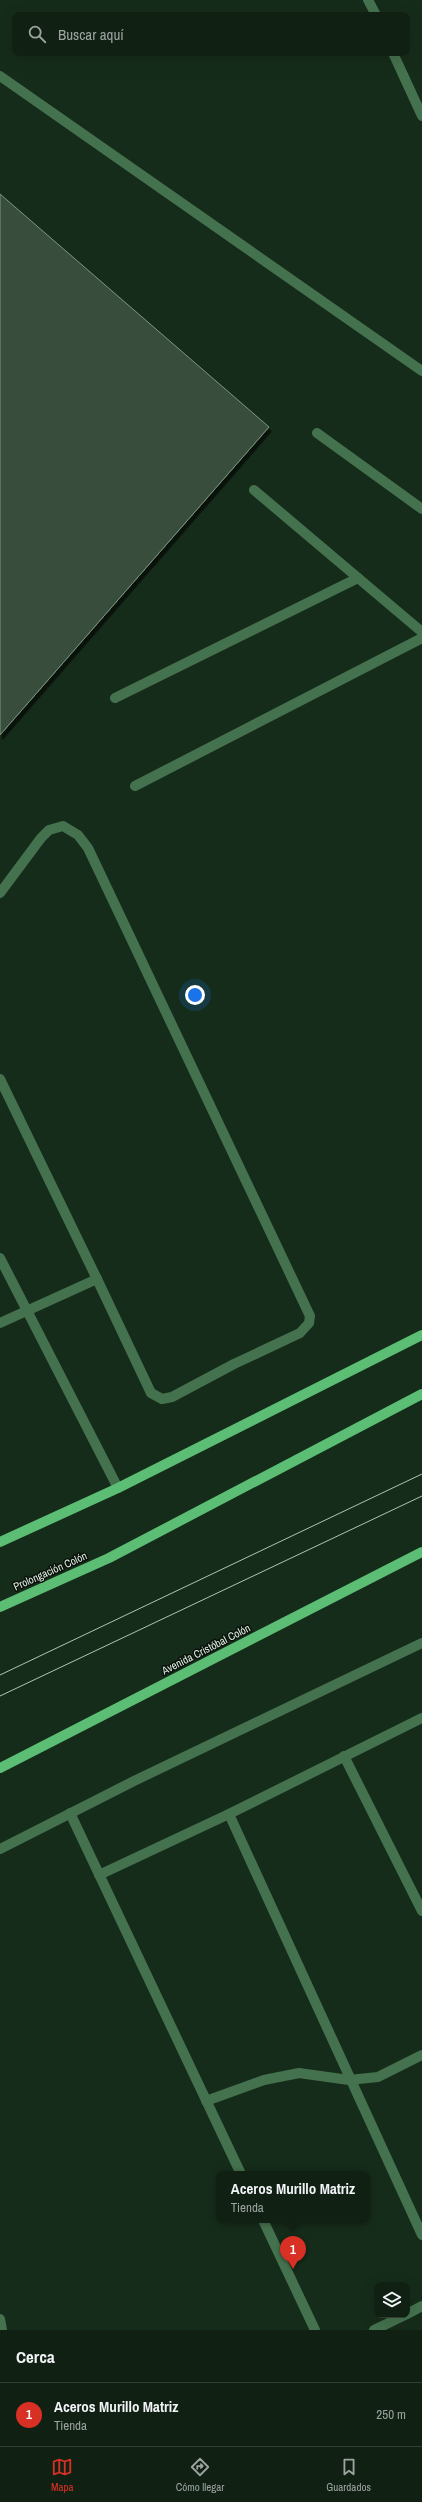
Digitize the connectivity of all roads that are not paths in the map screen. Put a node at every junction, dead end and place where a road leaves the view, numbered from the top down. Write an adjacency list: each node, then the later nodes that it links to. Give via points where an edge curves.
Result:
1 (368, 0): 2 (street)
2 (374, 12)
3 (394, 56): 5 (street)
4 (0, 76): 6 (street)
5 (422, 116)
6 (422, 371)
7 (317, 433): 9 (street)
8 (254, 490): 10 (street)
9 (422, 509)
10 (358, 578): 11 (street); 13 (street)
11 (422, 632)
12 (422, 638): 14 (street)
13 (115, 698)
14 (135, 786)
15 (0, 893): 18 (street, via 49,830 63,826 78,835 88,848 308,1309 309,1323 300,1333 172,1397 162,1399 151,1393)
16 (0, 1079): 18 (street)
17 (0, 1258): 19 (street)
18 (97, 1279): 19 (street)
19 (28, 1310): 20 (street); 23 (street)
20 (0, 1324)
21 (422, 1335): 23 (main road)
22 (422, 1394): 26 (main road, Prolongación Colón, via 109,1558)
23 (118, 1488): 24 (main road)
24 (0, 1542)
25 (422, 1552): 30 (main road, Avenida Cristóbal Colón)
26 (0, 1607)
27 (422, 1643): 31 (street)
28 (422, 1718): 29 (street)
29 (344, 1756): 32 (street); 35 (street)
30 (0, 1768)
31 (70, 1813): 33 (street); 34 (street)
32 (229, 1814): 34 (street); 37 (street)
33 (0, 1849)
34 (99, 1875): 38 (street)
35 (422, 1911)
36 (422, 2055): 37 (street, via 378,2077)
37 (349, 2080): 38 (street, via 300,2074 264,2080); 41 (street)
38 (206, 2101): 39 (street)
39 (240, 2171)
40 (264, 2223): 47 (street)
41 (422, 2236)
42 (422, 2306): 43 (street)
43 (410, 2312)
44 (398, 2318): 48 (street)
45 (0, 2319): 46 (street)
46 (2, 2330)
47 (315, 2330)
48 (374, 2330)

